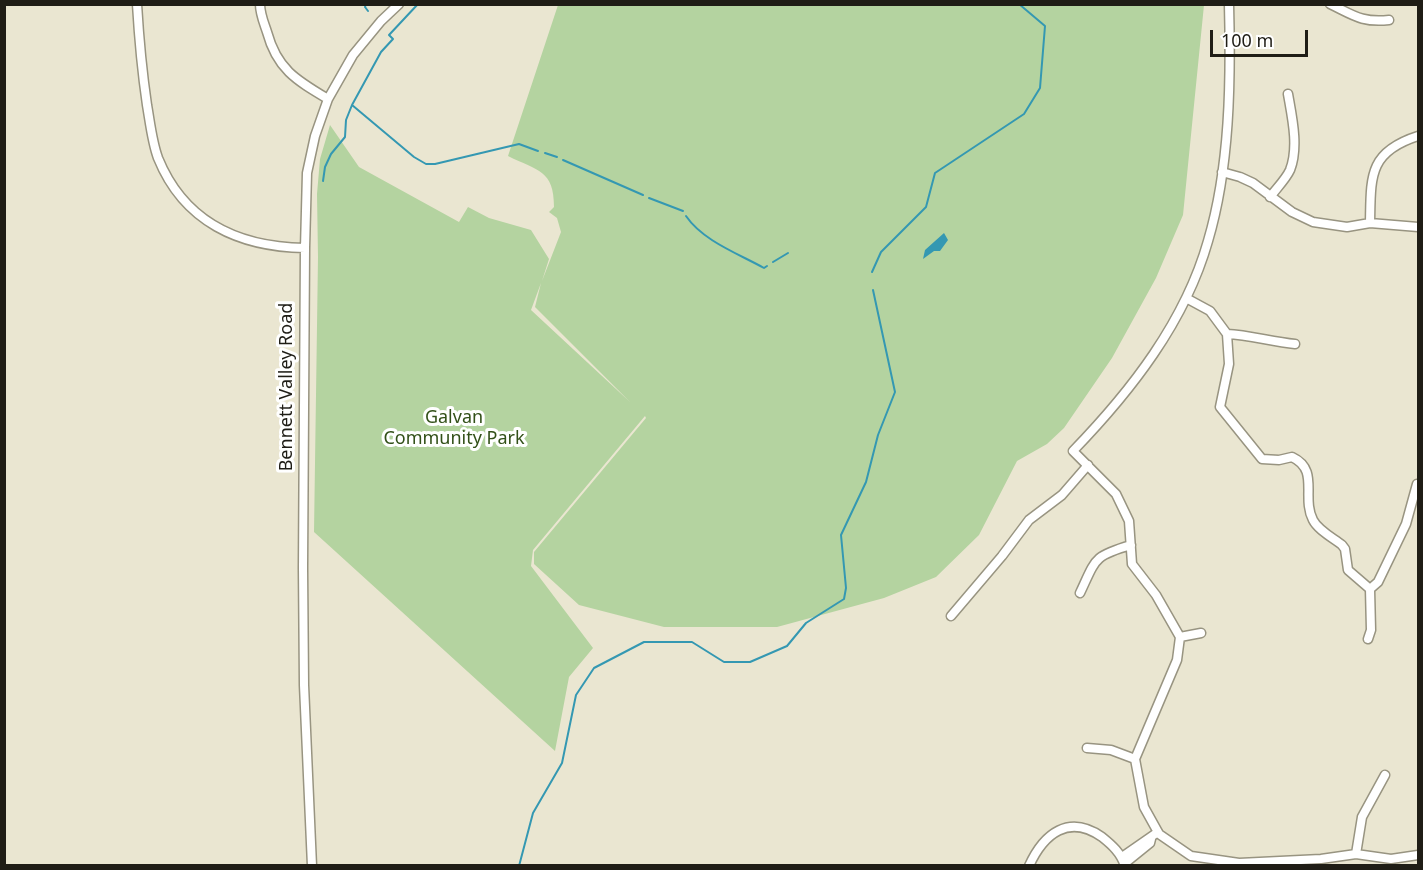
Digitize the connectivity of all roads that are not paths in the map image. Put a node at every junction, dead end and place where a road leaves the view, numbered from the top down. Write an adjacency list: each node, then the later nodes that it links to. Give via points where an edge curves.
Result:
1 (137, 4): 14 (street, via 150,126 158,157 172,186 208,222 244,240 266,246)
2 (260, 4): 8 (street, via 272,49 284,68)
3 (399, 4): 8 (street, Bennett Valley Road, via 353,55)
4 (1229, 4): 10 (street, via 1230,80)
5 (1330, 4): 6 (street, via 1353,17 1372,22)
6 (1389, 20)
7 (1288, 94): 11 (street, via 1293,154 1290,171)
8 (328, 99): 14 (street, Bennett Valley Road, via 307,174)
9 (1419, 136): 12 (street, via 1395,146 1378,161 1371,184)
10 (1222, 172): 11 (street, via 1247,180); 15 (street, via 1208,242)
11 (1270, 197): 12 (street, via 1313,222 1347,227)
12 (1370, 223): 13 (street)
13 (1419, 228)
14 (304, 248): 34 (street, Bennett Valley Road, via 303,674)
15 (1186, 298): 16 (street, via 1210,311); 18 (street, via 1146,364 1105,418 1073,451)
16 (1227, 334): 17 (street); 21 (street, via 1228,364 1220,407 1262,459 1292,457 1301,461 1308,475 1309,512 1315,524 1342,545 1348,570)
17 (1295, 344)
18 (1088, 465): 20 (street, via 1116,494 1129,521); 23 (street, via 1062,495 1029,520)
19 (1417, 484): 21 (street, via 1406,524 1378,582)
20 (1131, 545): 22 (street, via 1098,558); 25 (street, via 1132,564)
21 (1370, 589): 26 (street)
22 (1080, 594)
23 (951, 616)
24 (1200, 633): 25 (street)
25 (1180, 636): 28 (street, via 1178,660)
26 (1368, 639)
27 (1087, 748): 28 (street, via 1111,750)
28 (1135, 759): 30 (street, via 1144,807)
29 (1385, 775): 31 (street, via 1362,817)
30 (1155, 835): 31 (street, via 1191,856 1239,863); 33 (street, via 1145,839)
31 (1356, 854): 32 (street, via 1391,859)
32 (1419, 855)
33 (1124, 862): 35 (street, via 1093,831 1073,825 1051,834 1035,851)
34 (312, 866)
35 (1029, 866)

